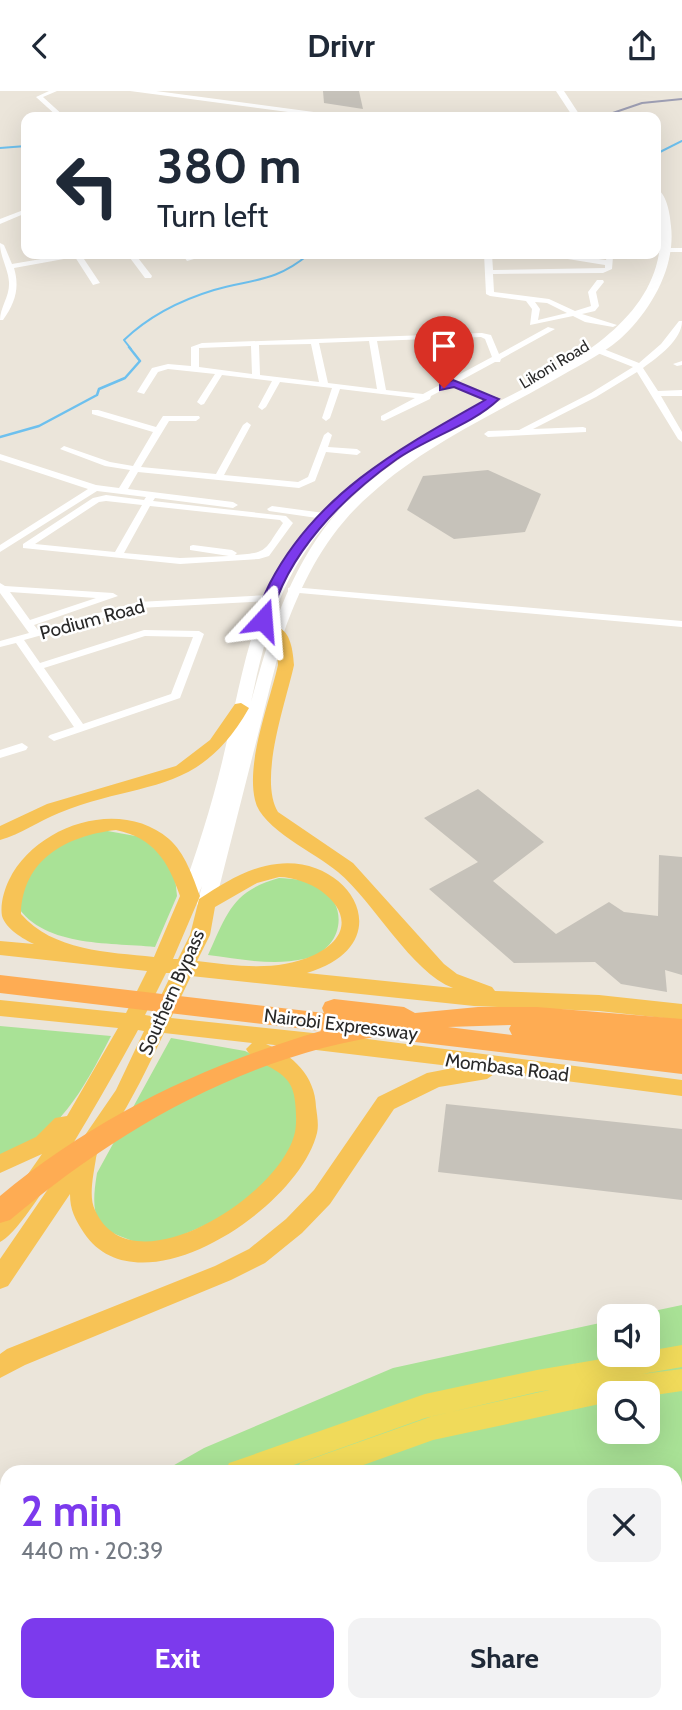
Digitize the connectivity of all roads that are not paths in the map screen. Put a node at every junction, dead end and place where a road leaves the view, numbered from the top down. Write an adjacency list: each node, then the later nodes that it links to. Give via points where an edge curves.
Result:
1 (54, 91): 5 (street, via 39,97)
2 (134, 91): 6 (main road)
3 (551, 91): 7 (main road)
4 (564, 93): 8 (main road)
5 (56, 112)
6 (305, 112)
7 (566, 112)
8 (568, 112)
9 (661, 202): 13 (main road, Likoni Road)
10 (21, 213): 11 (street)
11 (0, 222)
12 (0, 245): 20 (street)
13 (675, 250): 35 (main road, Likoni Road, via 642,310)
14 (51, 259): 20 (street)
15 (80, 259): 24 (street)
16 (135, 259): 22 (street)
17 (488, 259): 21 (street)
18 (593, 259): 21 (street, via 610,261 608,269)
19 (652, 259): 29 (main road, Likoni Road, via 637,298)
20 (11, 265): 27 (street, via 15,281 12,298)
21 (489, 272): 25 (street, via 490,294)
22 (148, 276)
23 (600, 282): 26 (street, via 592,292 593,308)
24 (96, 283)
25 (528, 298): 26 (street); 26 (street, via 536,309 533,323)
26 (577, 313): 29 (street)
27 (0, 318)
28 (682, 323): 38 (street, via 661,349)
29 (613, 325): 53 (main road, Likoni Road, via 586,346)
30 (551, 329): 36 (street, via 514,345)
31 (431, 337): 32 (street); 36 (street, via 487,336); 37 (street)
32 (373, 339): 33 (street); 47 (street)
33 (314, 341): 34 (street); 44 (street)
34 (255, 343): 39 (street, via 196,346); 41 (street)
35 (598, 350): 38 (street); 77 (main road, Likoni Road, via 410,456)
36 (497, 360): 46 (street)
37 (438, 365)
38 (638, 366): 51 (street); 63 (street, via 610,387)
39 (195, 368): 40 (street); 48 (street, via 157,369)
40 (220, 372): 41 (street); 54 (street)
41 (256, 376): 43 (street)
42 (440, 377): 46 (street)
43 (277, 379): 44 (street); 55 (street)
44 (324, 384): 45 (street)
45 (337, 385): 47 (street); 58 (street)
46 (449, 385): 52 (street); 53 (street)
47 (382, 391): 49 (street)
48 (141, 392)
49 (396, 393): 52 (street); 52 (street, via 383,421)
50 (682, 393): 51 (street)
51 (657, 394): 60 (street)
52 (426, 397)
53 (494, 399): 77 (main road, Likoni Road, via 393,457)
54 (201, 402)
55 (262, 407)
56 (95, 412): 62 (street)
57 (196, 418): 62 (street, via 167,417)
58 (326, 418)
59 (247, 425): 72 (street)
60 (679, 427): 66 (street)
61 (583, 430): 63 (street)
62 (159, 431): 71 (street)
63 (520, 433): 65 (street)
64 (328, 435): 68 (street)
65 (488, 435)
66 (682, 439)
67 (64, 449): 71 (street)
68 (323, 449): 69 (street); 72 (street, via 312,479 306,483)
69 (357, 452)
70 (0, 457): 73 (street)
71 (137, 470): 72 (street); 74 (street)
72 (219, 476)
73 (95, 488): 74 (street); 79 (street)
74 (122, 491): 75 (street)
75 (152, 495): 76 (street); 77 (street)
76 (146, 504): 81 (street); 81 (street, via 96,500 26,544); 82 (street, via 288,520 266,554)
77 (331, 517): 85 (main road, Likoni Road); 86 (main road, Likoni Road, via 288,561)
78 (198, 536): 80 (street)
79 (1, 548)
80 (193, 548): 82 (street); 83 (street)
81 (117, 556): 83 (street)
82 (256, 557): 83 (street)
83 (187, 561)
84 (1, 587): 87 (street); 87 (street, via 113,596)
85 (292, 590): 88 (street); 89 (main road, Likoni Road)
86 (269, 598): 90 (street, Podium Road, via 138,605); 94 (main road, Likoni Road)
87 (28, 624): 90 (street)
88 (682, 624)
89 (277, 632): 100 (main road, Southern Bypass); 106 (highway, via 286,665 260,786 272,816 346,868 450,979 477,990)
90 (35, 634): 91 (street, Podium Road)
91 (18, 639): 92 (street, Podium Road); 93 (street)
92 (0, 644)
93 (37, 667): 95 (street); 95 (street, via 145,633 198,633 176,696)
94 (241, 708): 99 (highway, via 222,740 181,770 53,808); 100 (main road, Southern Bypass)
95 (81, 729): 96 (street)
96 (54, 737)
97 (22, 747): 98 (street)
98 (1, 752)
99 (0, 834)
100 (198, 900): 102 (highway, via 171,853 150,833 130,825 83,826 43,840 11,870 3,888 10,914 26,931); 104 (highway, via 281,870 318,875 346,901 349,930 337,950 317,962); 116 (highway, Southern Bypass, via 176,931); 118 (highway, Southern Bypass, via 200,935 134,1075)
101 (0, 948): 102 (highway)
102 (85, 957): 104 (highway)
103 (0, 971): 113 (highway, Nairobi Expressway)
104 (255, 976): 106 (highway)
105 (0, 984): 114 (highway, Nairobi Expressway)
106 (526, 999): 108 (highway)
107 (0, 1008): 109 (highway)
108 (682, 1012)
109 (49, 1014): 110 (highway); 112 (highway)
110 (0, 1019)
111 (671, 1027): 120 (highway, via 553,1016 449,1018 386,1026 286,1050 229,1070 136,1117 80,1150)
112 (207, 1032): 115 (highway, Mombasa Road, via 360,1046); 118 (highway, via 271,1054 301,1083 308,1103 304,1145 271,1189 243,1216 211,1235 151,1253 125,1251 103,1241 83,1211)
113 (682, 1046)
114 (682, 1064)
115 (519, 1069): 117 (highway, Mombasa Road); 124 (highway, via 435,1079 408,1090 386,1103 373,1118 322,1197 257,1256)
116 (97, 1086): 119 (highway, via 44,1143); 121 (highway, Southern Bypass)
117 (682, 1088)
118 (85, 1155): 122 (highway, Southern Bypass)
119 (0, 1164)
120 (0, 1212)
121 (0, 1233)
122 (0, 1279)
123 (682, 1356): 126 (main road, via 425,1406)
124 (0, 1367)
125 (682, 1380): 127 (main road, via 589,1393 433,1428)
126 (258, 1465)
127 (329, 1465)

